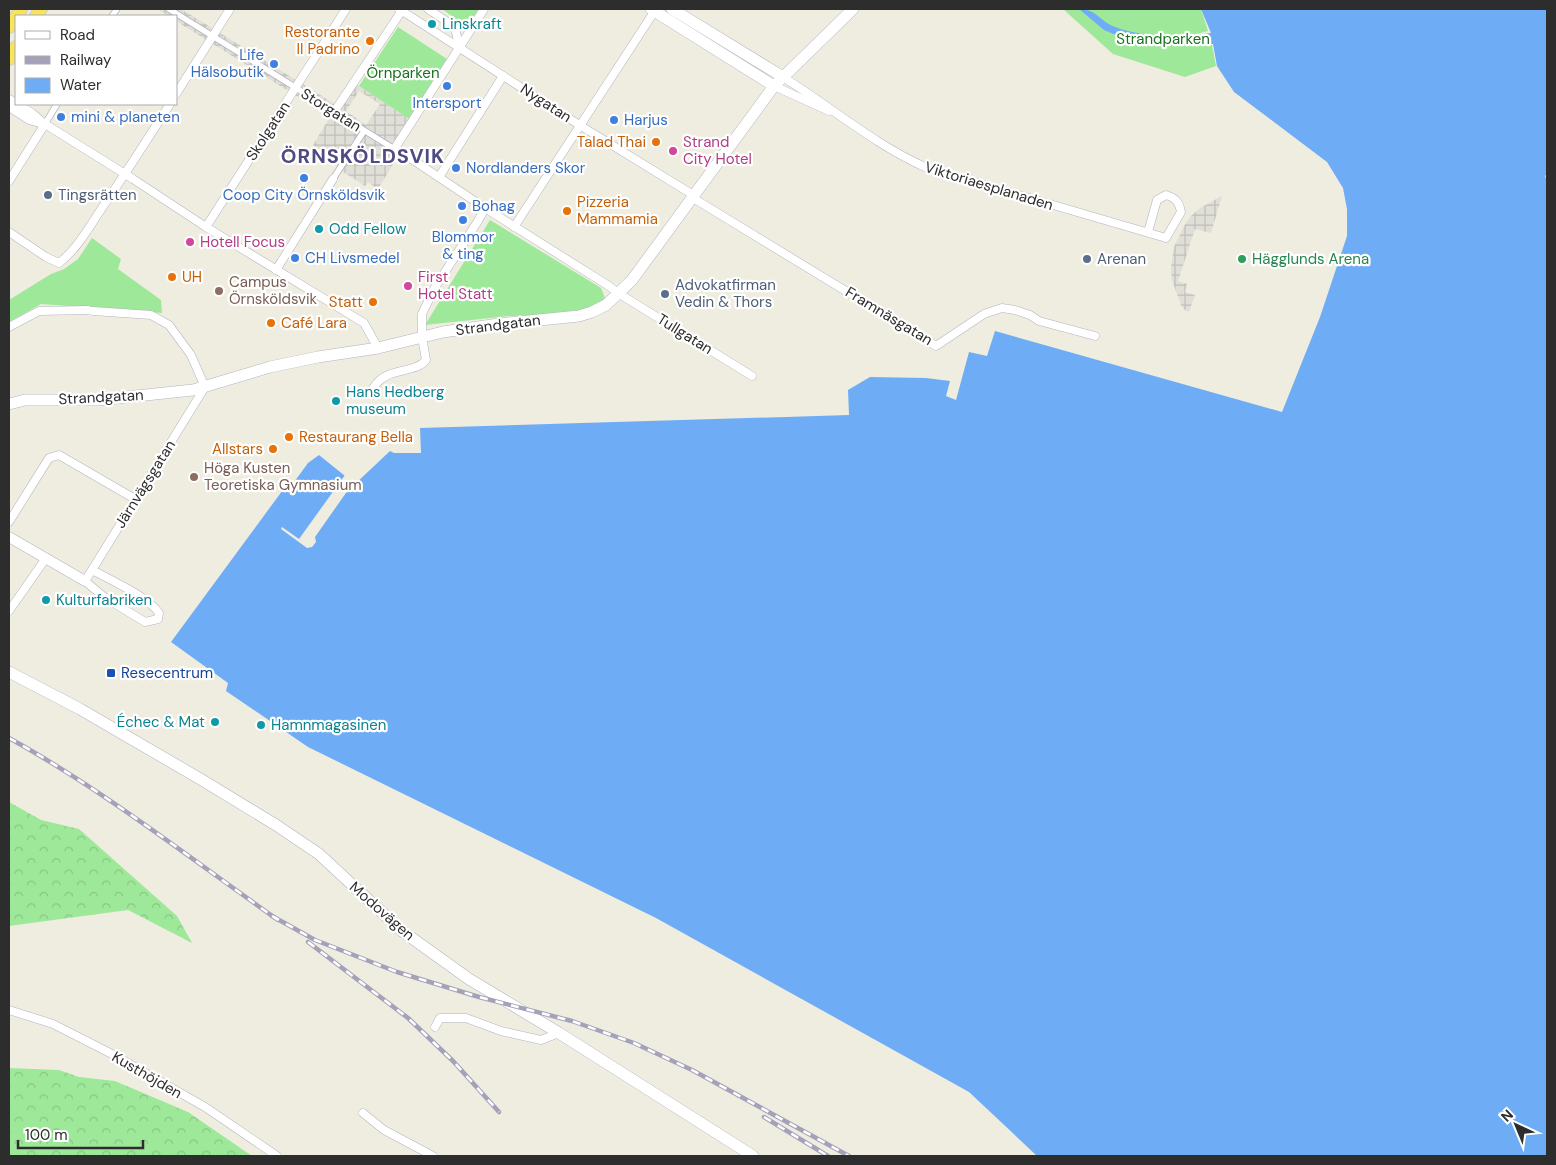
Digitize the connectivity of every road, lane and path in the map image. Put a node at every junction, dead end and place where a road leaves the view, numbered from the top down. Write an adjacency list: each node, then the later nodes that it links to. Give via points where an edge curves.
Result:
1 (169, 9): 10 (street, Storgatan)
2 (230, 9): 10 (street)
3 (346, 9): 15 (street, Skolgatan)
4 (403, 9): 11 (street, Nygatan); 21 (street)
5 (428, 9): 11 (street, via 455,27)
6 (484, 9): 11 (street)
7 (654, 9): 14 (main road, Viktoriaesplanaden); 24 (street)
8 (672, 9): 13 (main road, Viktoriaesplanaden)
9 (853, 9): 13 (main road, Strandgatan)
10 (213, 36): 15 (street, Storgatan); 16 (street)
11 (459, 47): 12 (street, Nygatan); 26 (street)
12 (503, 76): 24 (street, Nygatan); 28 (street)
13 (783, 76): 14 (main road, Strandgatan); 22 (street, Viktoriaesplanaden)
14 (774, 86): 22 (street, Viktoriaesplanaden); 31 (main road, Strandgatan)
15 (296, 88): 21 (street, Storgatan); 33 (street, Skolgatan)
16 (178, 91)
17 (19, 105): 23 (street)
18 (56, 105): 23 (street)
19 (169, 105): 27 (street)
20 (9, 107): 23 (street, via 29,120)
21 (334, 112): 25 (street, Storgatan)
22 (840, 116): 36 (street, Viktoriaesplanaden, via 927,168)
23 (45, 124): 27 (street); 30 (street)
24 (581, 126): 31 (street, Nygatan); 34 (street)
25 (364, 131): 26 (street, Storgatan); 29 (street)
26 (395, 148): 28 (street, Storgatan)
27 (126, 174): 33 (street); 35 (street, via 70,254 59,263)
28 (439, 177): 32 (street, Storgatan)
29 (333, 179): 37 (street)
30 (9, 181)
31 (694, 197): 38 (main road, Strandgatan, via 632,280); 40 (street, Framnäsgatan, via 936,346 984,314 1002,308)
32 (485, 208): 34 (street, Storgatan); 41 (street, via 434,289 422,314)
33 (206, 227): 37 (street)
34 (514, 227): 38 (street, Storgatan)
35 (9, 232)
36 (1148, 232): 36 (street, Viktoriaesplanaden, via 1158,200 1166,195 1174,197 1181,212 1166,238)
37 (276, 270): 42 (street, via 364,323)
38 (614, 290): 41 (main road, Strandgatan, via 606,305 579,316); 43 (street, Tullgatan)
39 (9, 327): 44 (street, via 39,311 90,310 151,315 169,325 190,355)
40 (1094, 336)
41 (422, 337): 42 (main road, Strandgatan); 45 (street, via 427,356 424,363 384,376)
42 (378, 348): 44 (main road, Strandgatan, via 270,367)
43 (752, 376)
44 (205, 387): 46 (main road, Strandgatan, via 98,400 25,400); 47 (street, Järnvägsgatan)
45 (371, 392)
46 (9, 404)
47 (135, 500): 48 (street, via 54,455); 51 (street, Järnvägsgatan)
48 (9, 522)
49 (9, 537): 50 (street)
50 (46, 558): 52 (street); 53 (street)
51 (92, 570): 52 (street, Järnvägsgatan); 52 (street, via 154,606 159,613 158,619 145,622)
52 (85, 581)
53 (9, 612)
54 (9, 672): 57 (main road, Modovägen, via 88,714 276,825 319,854 402,931 469,979)
55 (9, 1010): 59 (street, Kusthöjden, via 53,1024 112,1054 205,1107)
56 (435, 1027): 57 (street, via 440,1018 466,1018 501,1031 541,1040)
57 (559, 1033): 61 (main road, Modovägen)
58 (362, 1113): 60 (street, via 384,1130)
59 (277, 1156)
60 (433, 1156)
61 (753, 1156)

